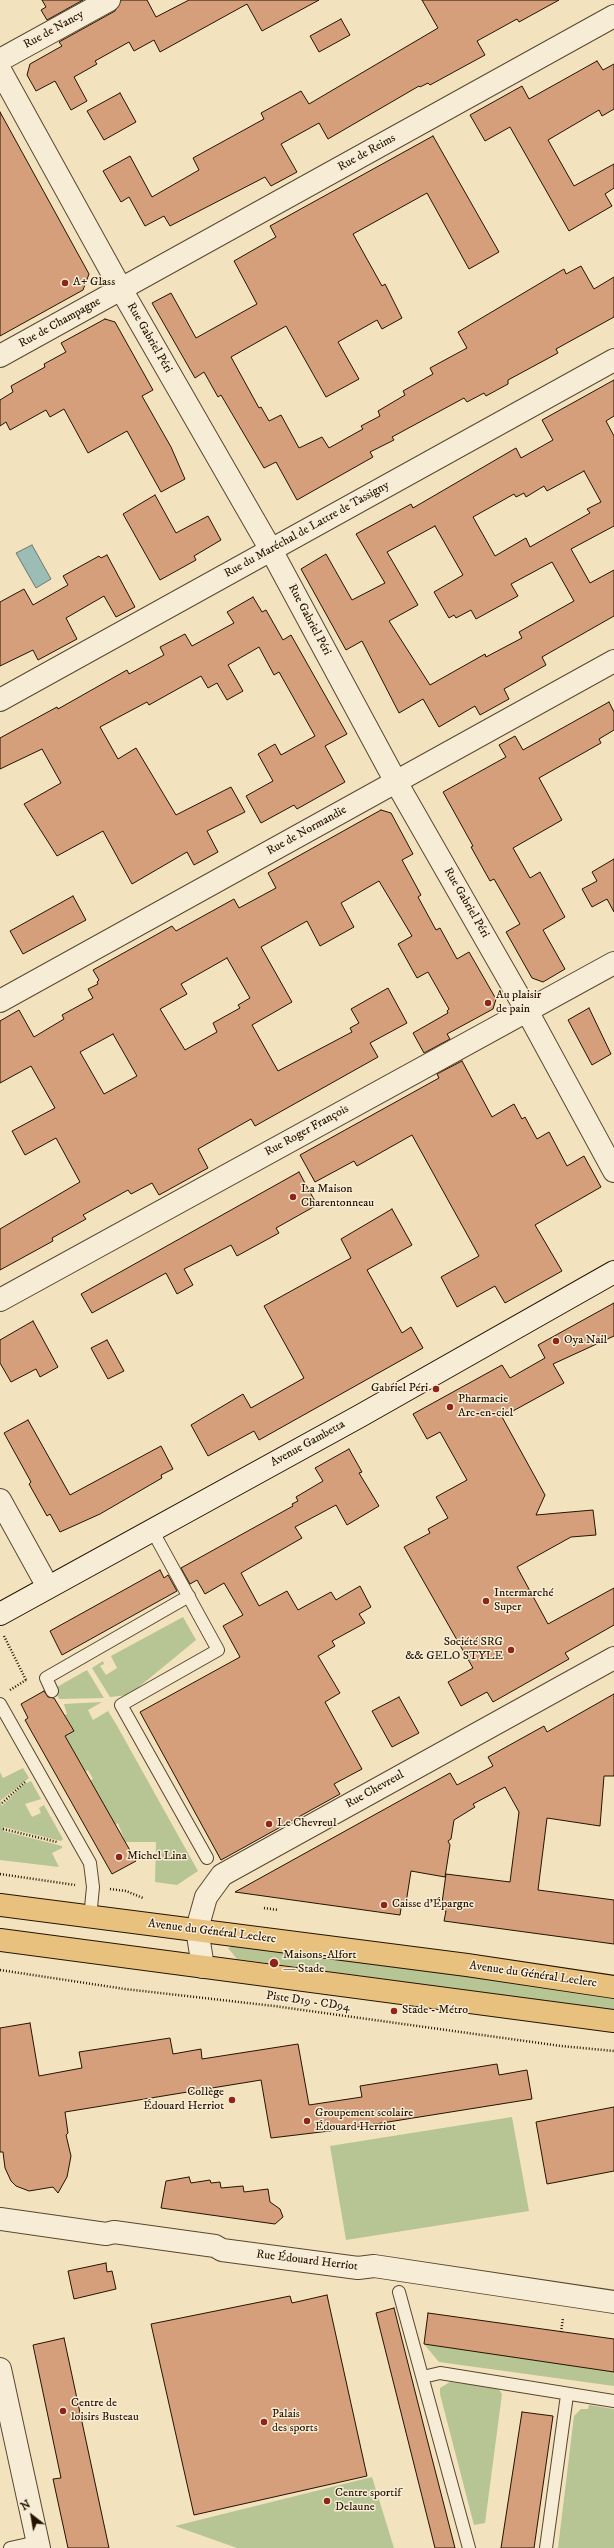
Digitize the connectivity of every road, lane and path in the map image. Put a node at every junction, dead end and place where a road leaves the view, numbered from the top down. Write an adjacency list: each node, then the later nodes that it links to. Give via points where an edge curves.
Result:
1 (109, 0): 3 (street, Rue de Nancy)
2 (614, 16): 5 (street, Rue de Reims)
3 (0, 60)
4 (0, 70): 5 (street, Rue Gabriel Péri)
5 (121, 289): 6 (street, Rue de Champagne); 8 (street, Rue Gabriel Péri)
6 (0, 356)
7 (614, 360): 8 (street, Rue du Maréchal de Lattre de Tassigny)
8 (271, 550): 10 (street, Rue du Maréchal de Lattre de Tassigny); 11 (street, Rue Gabriel Péri)
9 (614, 661): 11 (street, Rue de Normandie)
10 (0, 700)
11 (396, 782): 13 (street, Rue de Normandie); 14 (street, Rue Gabriel Péri)
12 (614, 963): 14 (street, Rue Roger François)
13 (0, 1001)
14 (527, 1011): 15 (street, Rue Gabriel Péri); 17 (street, Rue Roger François)
15 (614, 1171)
16 (614, 1272): 19 (street, Avenue Gambetta)
17 (0, 1300)
18 (0, 1500): 20 (street)
19 (152, 1530): 20 (street, Avenue Gambetta); 21 (lane)
20 (48, 1587): 22 (street, Avenue Gambetta)
21 (189, 1596): 24 (lane); 32 (lane, via 218,1650 120,1705)
22 (0, 1614)
23 (614, 1658): 37 (street, Rue Chevreul, via 222,1875 206,1897)
24 (46, 1678): 25 (path, via 42,1672); 26 (lane)
25 (9, 1691)
26 (52, 1691)
27 (0, 1704): 28 (lane)
28 (40, 1774): 29 (path, via 24,1783); 31 (lane)
29 (2, 1803)
30 (3, 1829): 31 (path, via 66,1844)
31 (76, 1839): 36 (lane, via 90,1863 94,1887)
32 (207, 1858)
33 (0, 1905): 36 (main road, Avenue du Général Leclerc)
34 (264, 1908): 35 (path)
35 (278, 1910)
36 (90, 1918): 37 (main road, Avenue du Général Leclerc)
37 (197, 1929): 39 (street, Rue Chevreul); 41 (main road, Avenue du Général Leclerc)
38 (0, 1940): 39 (main road, via 129,1959)
39 (204, 1966): 42 (main road)
40 (0, 1970): 43 (path, Piste D19 - CD94, via 125,1989 282,2007 561,2046)
41 (614, 1986)
42 (614, 2022)
43 (614, 2050)
44 (0, 2219): 46 (street, Rue Édouard Herriot, via 106,2234 114,2232 215,2246 222,2250 358,2268 374,2266)
45 (400, 2292): 50 (lane)
46 (614, 2302)
47 (564, 2315): 48 (path)
48 (561, 2332)
49 (0, 2370): 53 (street)
50 (423, 2377): 51 (lane, via 440,2373); 55 (lane)
51 (567, 2395): 52 (lane); 56 (lane)
52 (614, 2401)
53 (38, 2545): 54 (lane)
54 (10, 2548)
55 (469, 2548)
56 (546, 2548)

